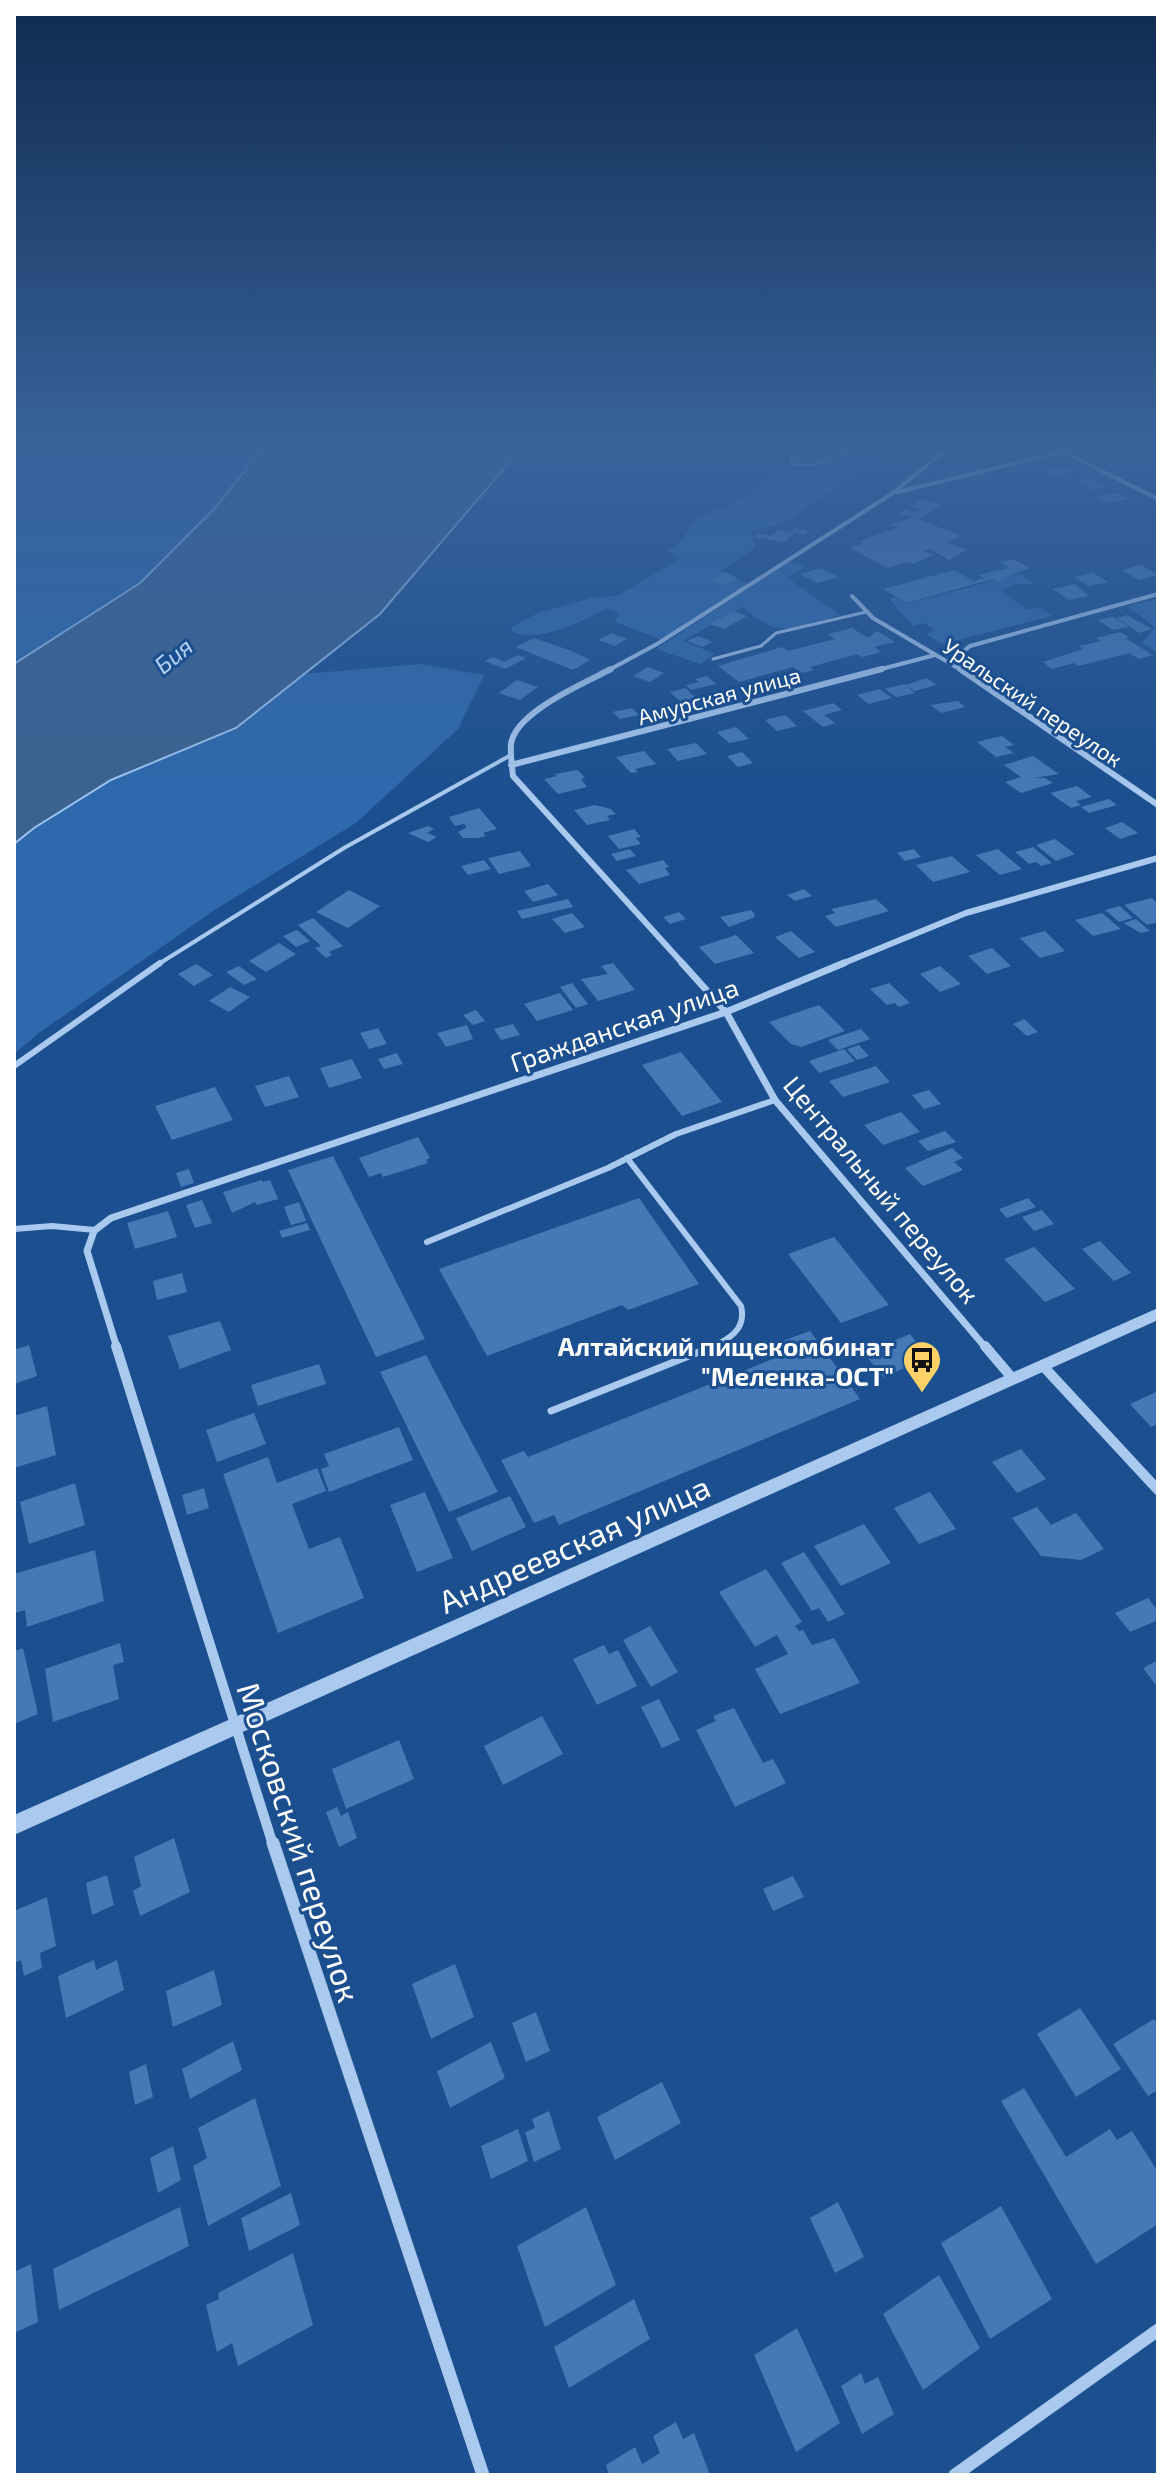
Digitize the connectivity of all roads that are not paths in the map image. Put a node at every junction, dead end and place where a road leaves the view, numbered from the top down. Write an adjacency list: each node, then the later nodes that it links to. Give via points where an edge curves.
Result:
1 (790, 559): 8 (street, via 657,644 542,706 516,731)
2 (1158, 594): 7 (street, via 970,646)
3 (852, 596): 4 (street, Уральский переулок)
4 (866, 612): 5 (street, Уральский переулок); 6 (lane, via 776,633 761,646)
5 (935, 655): 7 (street, Уральский переулок); 9 (street, Амурская улица)
6 (713, 659)
7 (950, 662): 10 (street, Уральский переулок)
8 (511, 755): 9 (street); 13 (lane, via 202,937)
9 (511, 765): 12 (street, Центральный переулок, via 513,776)
10 (1158, 805)
11 (1158, 858): 12 (street, Гражданская улица, via 966,913)
12 (726, 1012): 14 (street, Центральный переулок); 16 (street, Гражданская улица, via 141,1208)
13 (14, 1066)
14 (775, 1100): 15 (lane, via 676,1134); 21 (street, Центральный переулок)
15 (627, 1158): 18 (lane); 22 (lane, via 738,1299 743,1322 726,1341)
16 (98, 1227): 17 (lane); 24 (street, Московский переулок, via 87,1251)
17 (14, 1229)
18 (427, 1242)
19 (1158, 1314): 20 (street, Андреевская улица)
20 (1043, 1366): 21 (street, Андреевская улица); 23 (street)
21 (1013, 1379): 24 (street, Андреевская улица)
22 (551, 1411)
23 (1158, 1490)
24 (234, 1727): 25 (street, Андреевская улица); 27 (street, Московский переулок)
25 (14, 1825)
26 (1158, 2330): 28 (street)
27 (483, 2475)
28 (955, 2475)

